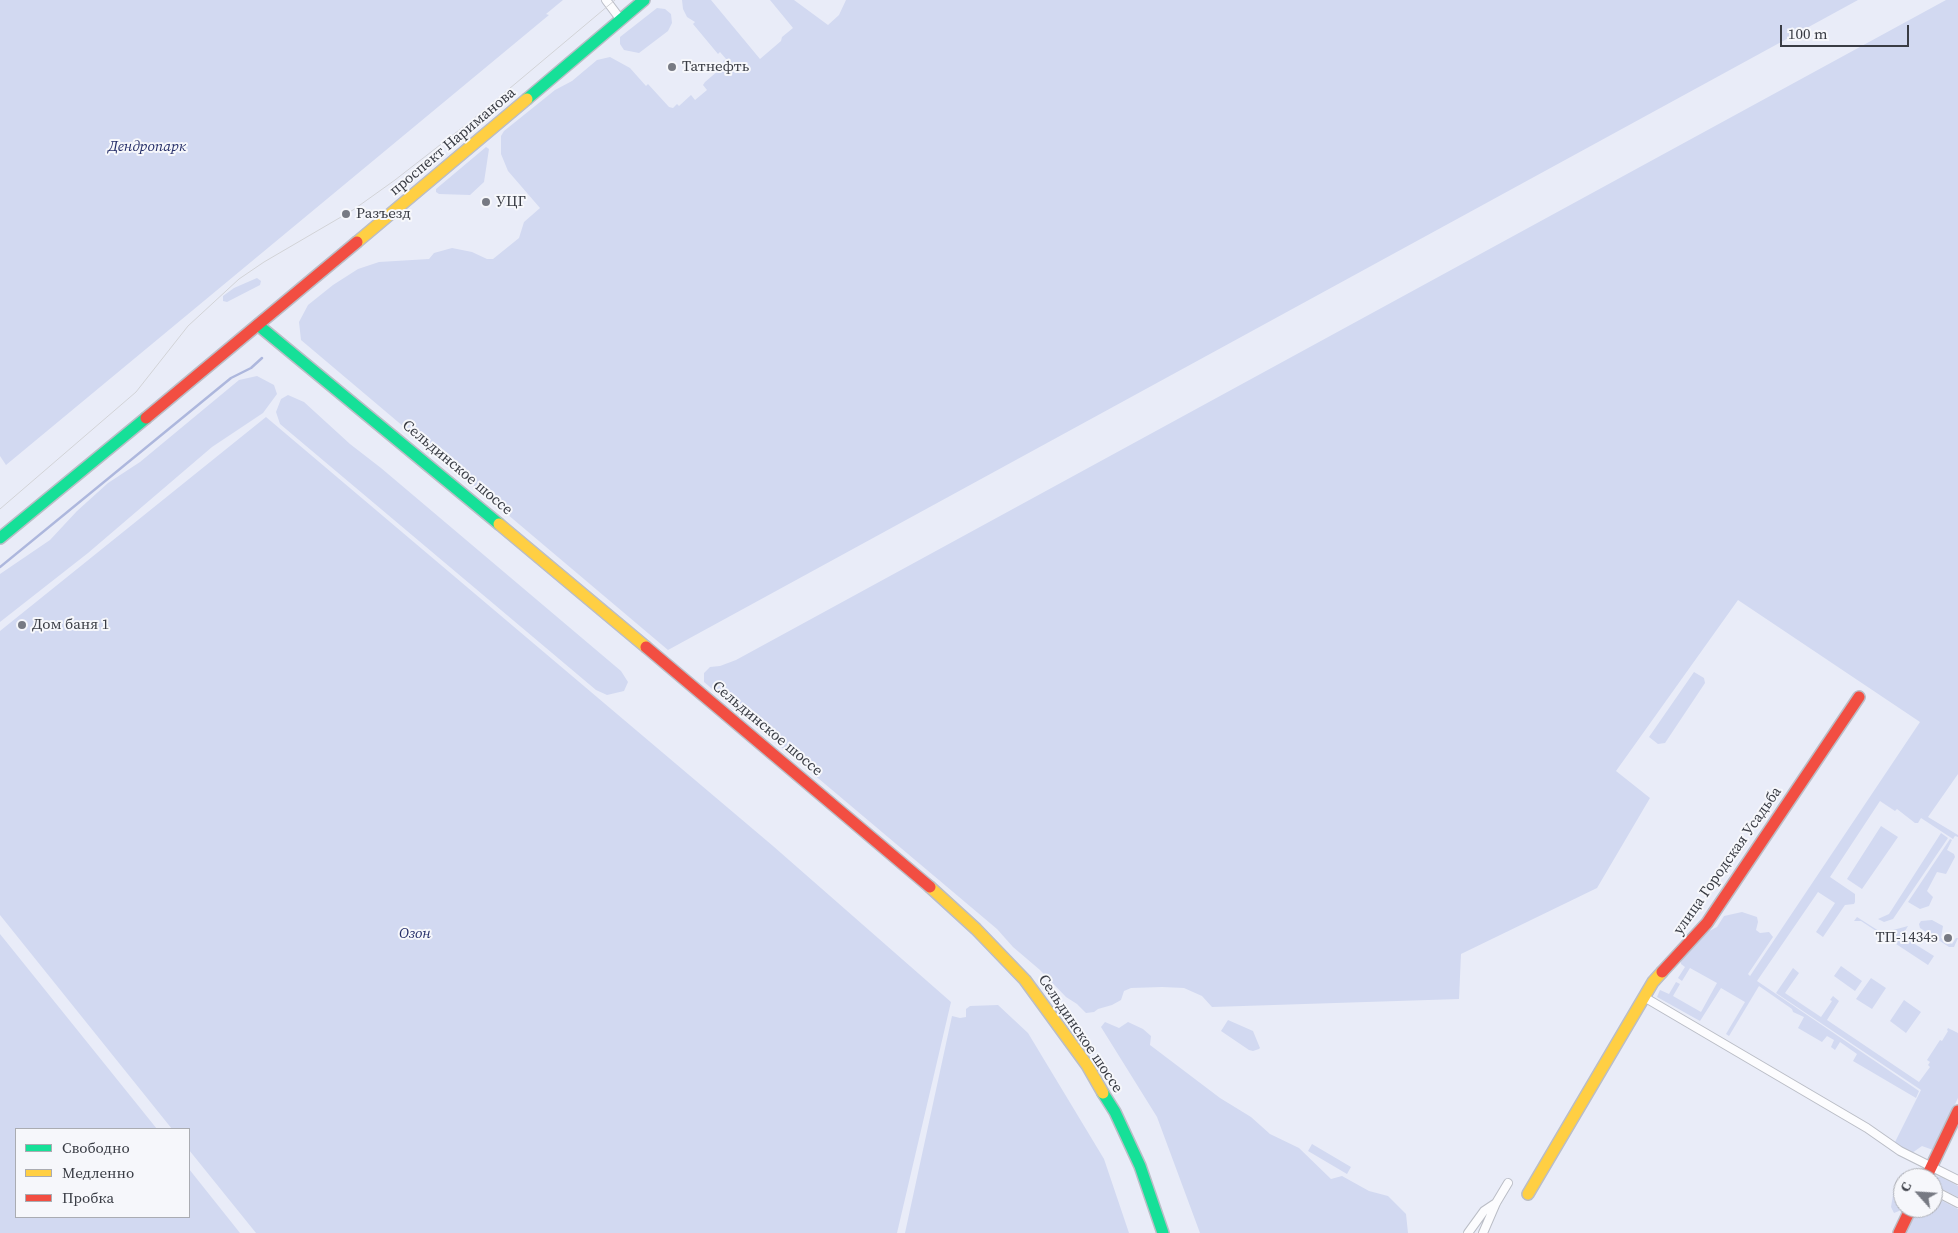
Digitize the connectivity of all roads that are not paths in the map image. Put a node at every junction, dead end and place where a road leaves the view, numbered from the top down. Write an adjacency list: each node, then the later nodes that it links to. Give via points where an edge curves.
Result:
1 (606, 0): 3 (street)
2 (644, 0): 3 (main road, проспект Нариманова)
3 (621, 20): 4 (main road, проспект Нариманова)
4 (258, 325): 5 (main road, проспект Нариманова); 17 (main road, Сельдинское шоссе, via 546,561 906,865 976,929 1025,980 1087,1065 1115,1112 1140,1166)
5 (0, 538)
6 (1859, 697): 7 (main road, улица Городская Усадьба, via 1706,923 1653,982)
7 (1644, 997): 9 (street); 12 (main road, улица Городская Усадьба)
8 (1958, 1111): 9 (main road)
9 (1931, 1167): 10 (street)
10 (1958, 1180)
11 (1508, 1183): 14 (street)
12 (1528, 1194)
13 (1943, 1195): 15 (street)
14 (1496, 1203): 18 (street, via 1484,1211); 19 (street)
15 (1958, 1203)
16 (1906, 1218): 20 (main road)
17 (1163, 1233)
18 (1468, 1233)
19 (1483, 1233)
20 (1899, 1233)

